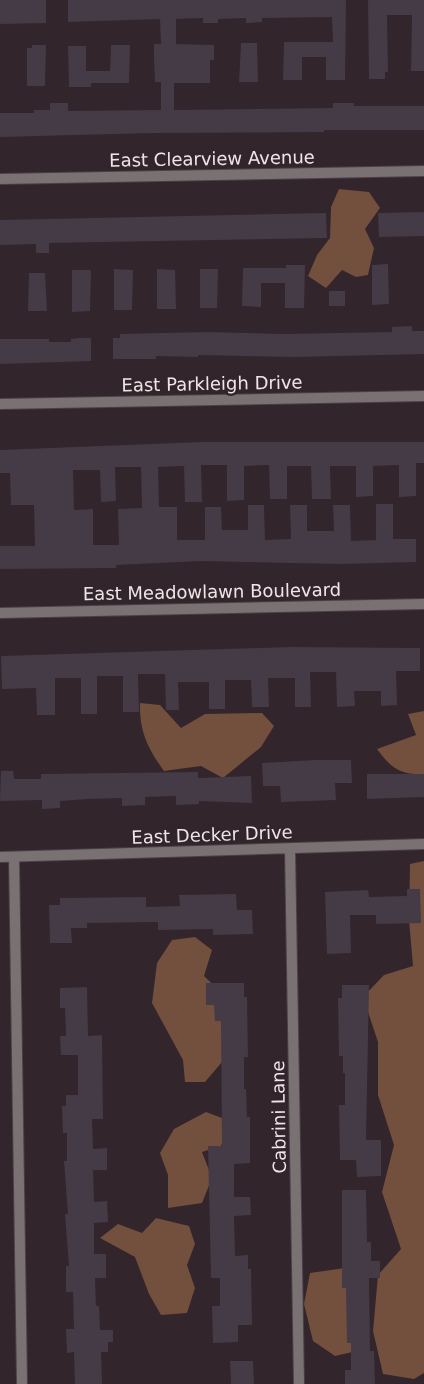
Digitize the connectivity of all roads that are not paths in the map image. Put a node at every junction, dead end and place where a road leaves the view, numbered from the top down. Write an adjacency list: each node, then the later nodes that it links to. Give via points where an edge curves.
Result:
1 (424, 171): 2 (street, East Clearview Avenue)
2 (0, 180)
3 (424, 396): 4 (street, East Parkleigh Drive)
4 (0, 404)
5 (424, 604): 6 (street, East Meadowlawn Boulevard)
6 (0, 613)
7 (424, 844): 8 (street, East Decker Drive)
8 (290, 849): 10 (street, East Decker Drive); 12 (street, Cabrini Lane)
9 (0, 857): 10 (street, East Decker Drive)
10 (14, 857): 11 (street)
11 (22, 1384)
12 (299, 1384)

